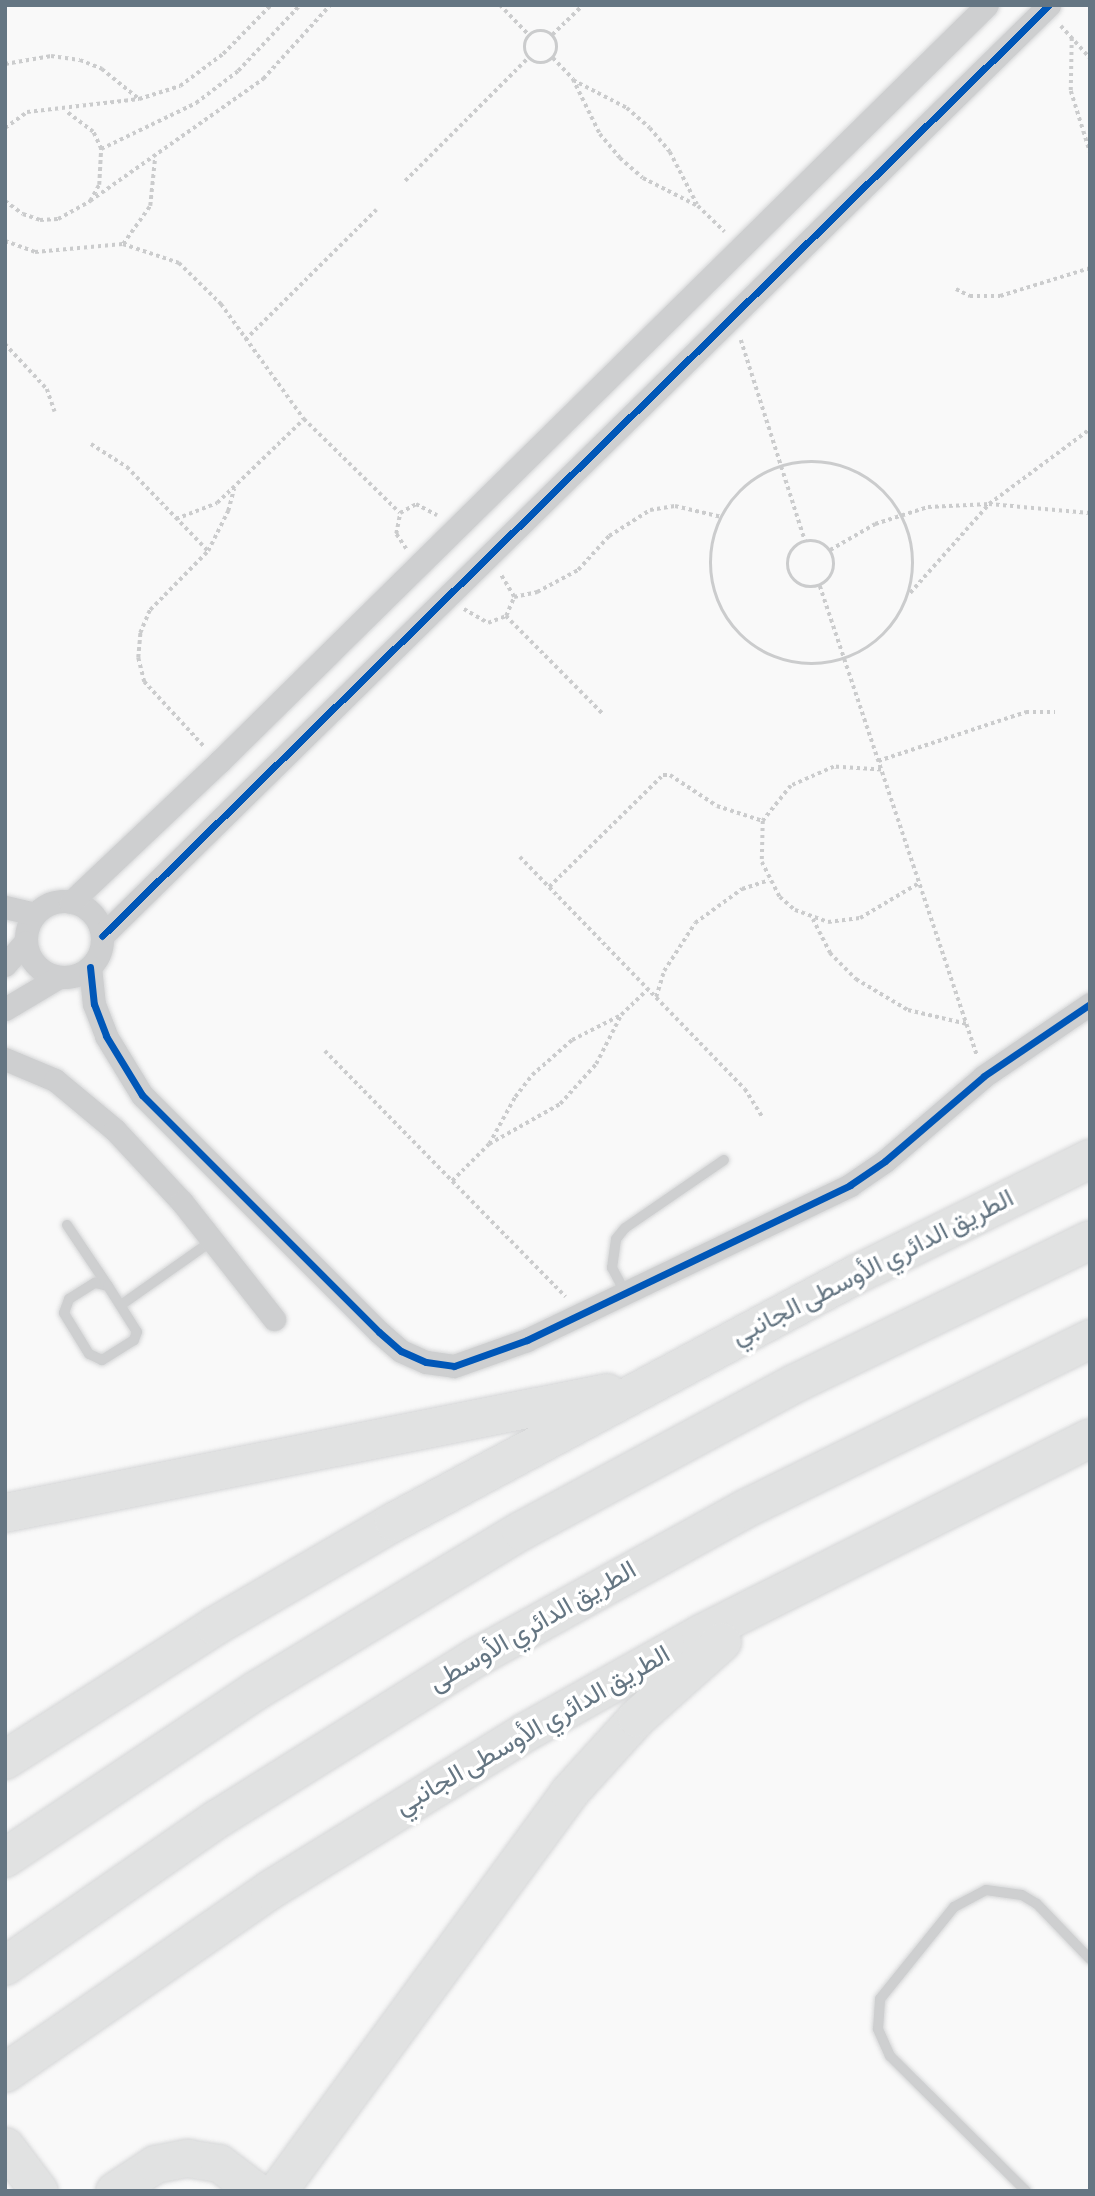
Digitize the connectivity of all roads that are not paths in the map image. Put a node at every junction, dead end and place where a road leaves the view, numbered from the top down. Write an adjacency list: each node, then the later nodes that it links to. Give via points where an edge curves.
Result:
1 (987, 5): 3 (street, via 219,762)
2 (1033, 11): 6 (street, via 734,316)
3 (71, 902): 5 (street, via 45,906); 6 (street, via 92,914)
4 (5, 907): 5 (street)
5 (35, 914): 7 (street)
6 (102, 936): 9 (street)
7 (25, 942): 8 (street); 10 (street, via 36,966)
8 (5, 965)
9 (90, 967): 10 (street, via 76,976); 20 (street, via 94,1004 106,1036 142,1095 401,1350 426,1362 454,1366 480,1360)
10 (59, 977): 12 (street)
11 (1090, 1004): 20 (street, via 984,1076 850,1185)
12 (5, 1009)
13 (5, 1059): 17 (street, via 46,1075 79,1097 149,1165)
14 (1090, 1159): 24 (highway, الطريق الدائري الأوسطى الجانبي, via 857,1274)
15 (724, 1160): 20 (lane, via 625,1227 616,1239 612,1268)
16 (67, 1225): 19 (lane)
17 (213, 1240): 21 (lane); 22 (street)
18 (1090, 1240): 29 (highway, via 796,1383 521,1531 257,1690)
19 (108, 1286): 21 (lane); 21 (lane, via 91,1285 64,1308 65,1318 97,1360 107,1359 136,1336)
20 (626, 1294)
21 (121, 1305)
22 (274, 1319)
23 (1090, 1339): 31 (highway, الطريق الدائري الأوسطى, via 769,1497 477,1657 219,1818)
24 (669, 1375): 26 (highway, via 506,1415); 28 (highway, الطريق الدائري الأوسطى الجانبي, via 304,1573)
25 (1090, 1438): 27 (highway, الطريق الدائري الأوسطى الجانبي)
26 (5, 1513)
27 (792, 1589): 32 (highway, الطريق الدائري الأوسطى الجانبي, via 613,1682 365,1829 186,1946); 37 (highway, via 673,1683 569,1793)
28 (5, 1760)
29 (5, 1858)
30 (1090, 1959): 38 (lane, via 1037,1904 1021,1895 986,1891 954,1906 880,2000 878,2029 891,2056)
31 (5, 1966)
32 (5, 2073)
33 (5, 2146): 34 (main road)
34 (39, 2191)
35 (114, 2191): 36 (main road, via 155,2164 187,2158 219,2163)
36 (256, 2191)
37 (278, 2191)
38 (1026, 2191)

